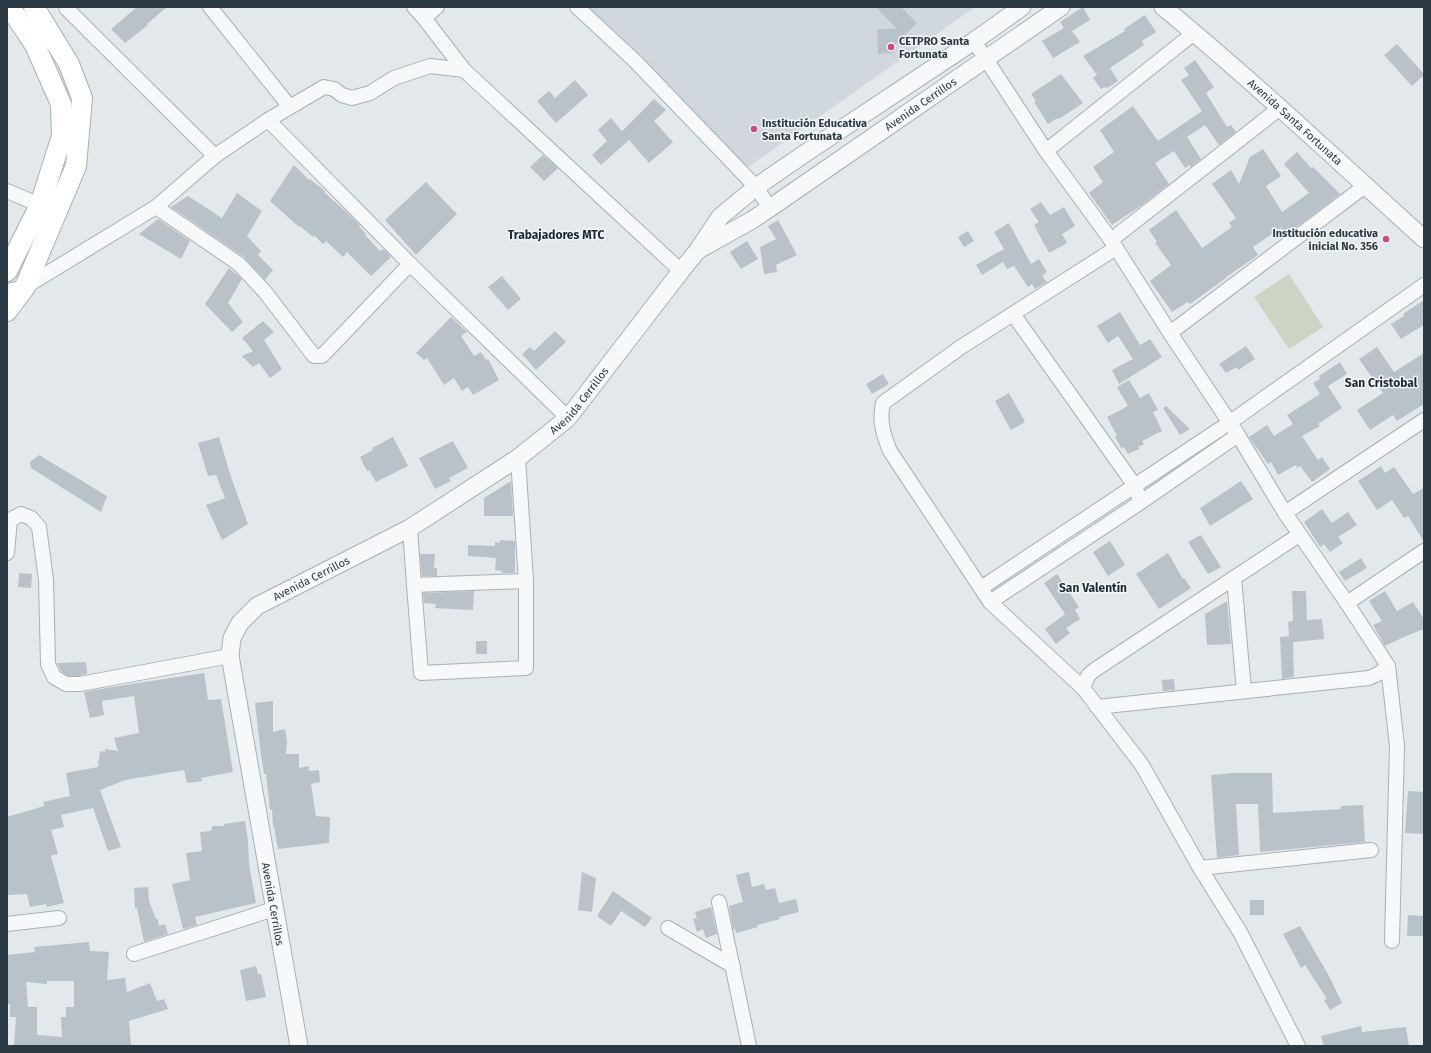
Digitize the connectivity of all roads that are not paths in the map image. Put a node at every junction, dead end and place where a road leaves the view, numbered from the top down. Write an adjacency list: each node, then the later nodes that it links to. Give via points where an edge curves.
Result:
1 (10, 7): 19 (main road, via 36,45 61,104)
2 (34, 7): 19 (main road, via 69,64 82,98)
3 (66, 7): 21 (street)
4 (414, 7): 11 (street)
5 (437, 7): 11 (street)
6 (577, 7): 23 (street, via 635,61)
7 (1022, 7): 13 (street, Avenida Cerrillos)
8 (1060, 7): 14 (street, Avenida Cerrillos)
9 (1163, 7): 12 (street, Avenida Santa Fortunata)
10 (218, 10): 16 (street)
11 (424, 18): 15 (street)
12 (1194, 33): 17 (street, Avenida Santa Fortunata); 20 (street)
13 (974, 41): 14 (street); 23 (street, Avenida Cerrillos)
14 (986, 60): 20 (street); 27 (street, Avenida Cerrillos)
15 (464, 70): 16 (street, via 430,66 394,78 370,93 352,98 324,86); 33 (street)
16 (290, 107): 18 (street)
17 (1280, 108): 22 (street, Avenida Santa Fortunata); 29 (street)
18 (268, 120): 21 (street); 31 (street)
19 (70, 137): 26 (main road, via 76,166)
20 (1046, 151): 29 (street)
21 (215, 156): 25 (street)
22 (1365, 186): 28 (street, Avenida Santa Fortunata); 38 (street)
23 (756, 187): 27 (street); 30 (street, Avenida Cerrillos, via 720,217)
24 (7, 191): 26 (street)
25 (156, 207): 31 (street, via 239,264 265,292 314,356 322,356); 35 (street)
26 (49, 208): 32 (main road); 35 (main road)
27 (770, 208): 30 (street, Avenida Cerrillos)
28 (1424, 239)
29 (1113, 244): 37 (street); 38 (street)
30 (698, 250): 33 (street, Avenida Cerrillos)
31 (410, 264): 39 (street)
32 (7, 271)
33 (680, 271): 39 (street, Avenida Cerrillos)
34 (1424, 286): 41 (street)
35 (16, 289): 36 (main road)
36 (7, 311)
37 (1014, 314): 44 (street); 54 (street, via 883,403 881,413 881,428 890,451)
38 (1170, 333): 41 (street)
39 (568, 418): 43 (street, Avenida Cerrillos)
40 (1424, 420): 46 (street)
41 (1229, 423): 42 (street); 44 (street)
42 (1238, 435): 45 (street); 46 (street)
43 (518, 458): 47 (street, Avenida Cerrillos); 52 (street)
44 (1135, 486): 45 (street); 54 (street)
45 (1141, 502): 55 (street)
46 (1285, 513): 48 (street)
47 (410, 528): 53 (street); 57 (street, Avenida Cerrillos, via 257,606 234,633)
48 (1300, 535): 51 (street); 56 (street)
49 (1424, 551): 56 (street)
50 (7, 553): 57 (street, via 10,520 20,514 31,518 39,527 46,580 48,664 54,677 66,684 80,684)
51 (1234, 578): 59 (street, via 1093,671); 60 (street)
52 (526, 581): 53 (street); 53 (street, via 526,668 421,673)
53 (414, 585)
54 (981, 588): 55 (street)
55 (990, 602): 59 (street)
56 (1347, 603): 58 (street)
57 (230, 656): 65 (street, Avenida Cerrillos)
58 (1388, 666): 60 (street, via 1369,678); 69 (street, via 1397,746)
59 (1082, 688): 61 (street)
60 (1244, 691): 61 (street)
61 (1096, 707): 63 (street, via 1142,765)
62 (1371, 850): 63 (street)
63 (1200, 868): 74 (street, via 1240,932)
64 (719, 902): 71 (street)
65 (274, 909): 70 (street); 72 (street, Avenida Cerrillos)
66 (59, 918): 67 (street)
67 (7, 924)
68 (668, 928): 71 (street)
69 (1392, 941)
70 (134, 954)
71 (733, 966): 73 (street)
72 (299, 1046)
73 (749, 1046)
74 (1298, 1046)

